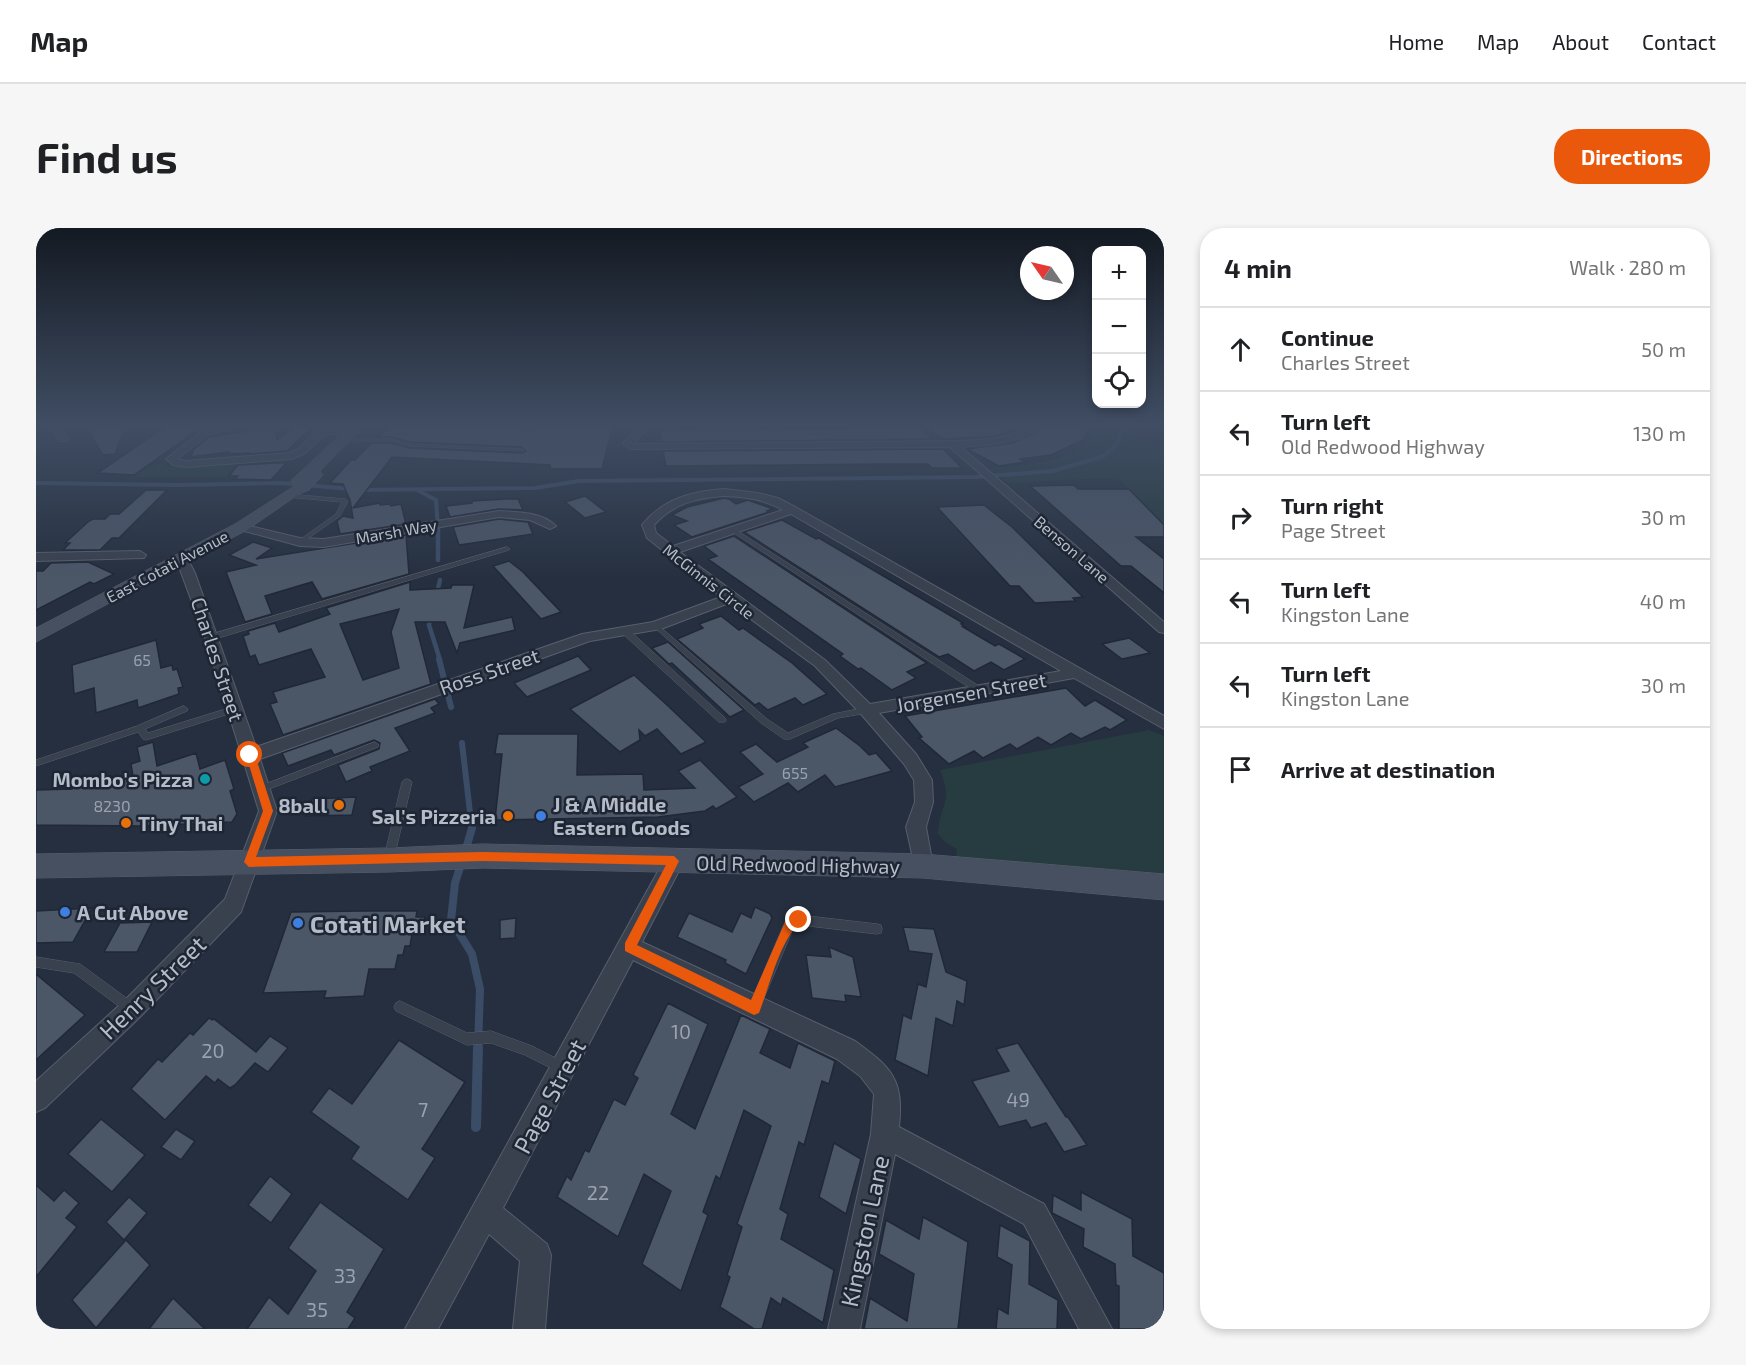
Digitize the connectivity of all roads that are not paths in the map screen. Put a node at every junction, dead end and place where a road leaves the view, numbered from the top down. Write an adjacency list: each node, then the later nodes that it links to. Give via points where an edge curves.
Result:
1 (307, 477): 3 (main road, East Cotati Avenue)
2 (990, 477): 16 (street, Benson Lane)
3 (301, 484): 6 (main road, East Cotati Avenue); 8 (lane, via 345,501 338,515)
4 (793, 510): 7 (street); 10 (street, McGinnis Circle, via 774,500 735,492 691,497 657,513 648,525 651,535); 20 (street, McGinnis Circle)
5 (550, 526): 8 (street, Marsh Way, via 527,516 499,514 324,543)
6 (241, 527): 8 (street, Marsh Way); 13 (main road, East Cotati Avenue)
7 (733, 530): 10 (street); 21 (lane)
8 (300, 542)
9 (507, 549): 19 (lane)
10 (670, 551): 14 (street, McGinnis Circle)
11 (140, 555): 12 (street)
12 (36, 557)
13 (182, 559): 18 (main road, East Cotati Avenue); 19 (street, Charles Street)
14 (731, 598): 15 (street, Ross Street); 24 (street, McGinnis Circle, via 820,663)
15 (656, 626): 17 (street, Ross Street); 24 (lane, via 787,737 836,716)
16 (1164, 629)
17 (627, 633): 25 (lane); 29 (street, Ross Street, via 586,638)
18 (36, 636)
19 (212, 637): 23 (street, Charles Street)
20 (1076, 673): 21 (street, Jorgensen Street); 26 (street, McGinnis Circle)
21 (979, 690): 24 (street, Jorgensen Street)
22 (184, 709): 27 (lane)
23 (235, 709): 27 (lane, via 146,737); 29 (street, Charles Street)
24 (867, 710): 36 (street, McGinnis Circle, via 923,780 924,802 916,827)
25 (722, 720)
26 (1164, 723)
27 (140, 728): 30 (lane)
28 (375, 745): 32 (lane)
29 (250, 755): 32 (street, Charles Street)
30 (36, 763)
31 (407, 782): 33 (lane)
32 (261, 789): 35 (street, Charles Street, via 268,811)
33 (388, 860): 34 (main road, Old Redwood Highway, via 483,856); 35 (main road, Old Redwood Highway)
34 (674, 861): 36 (main road, Old Redwood Highway); 40 (street, Page Street)
35 (249, 862): 37 (main road, Old Redwood Highway); 44 (street, Henry Street, via 233,905)
36 (923, 866): 38 (main road, Old Redwood Highway)
37 (41, 869)
38 (1164, 887)
39 (877, 929): 43 (lane, via 799,920 789,926)
40 (630, 947): 43 (street, Kingston Lane); 45 (street, Page Street)
41 (36, 962): 44 (lane, via 76,968)
42 (400, 1006): 45 (lane, via 467,1039 491,1037)
43 (754, 1008): 47 (street, Kingston Lane, via 846,1050 869,1067 887,1089)
44 (132, 1009): 46 (street, Henry Street)
45 (564, 1068): 48 (street, Page Street)
46 (36, 1099)
47 (885, 1134): 51 (street, Kingston Lane); 52 (street, Kingston Lane, via 1034,1214)
48 (486, 1213): 49 (street, Page Street); 50 (street, via 536,1254)
49 (421, 1329)
50 (529, 1329)
51 (844, 1329)
52 (1096, 1329)

